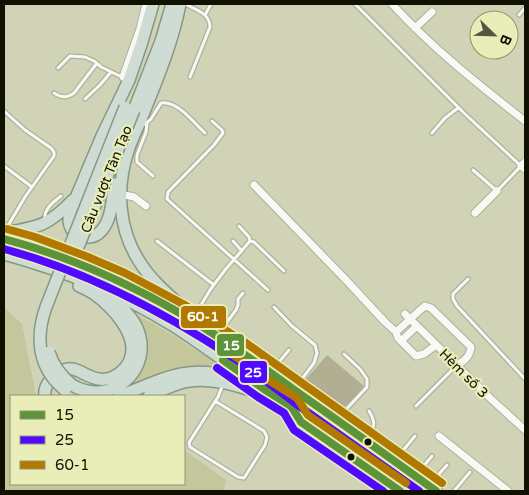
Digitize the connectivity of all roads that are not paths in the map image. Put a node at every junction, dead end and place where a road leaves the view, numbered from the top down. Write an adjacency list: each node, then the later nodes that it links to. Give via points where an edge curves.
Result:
1 (146, 4): 16 (street)
2 (152, 4): 16 (highway, via 141,45)
3 (160, 4): 20 (highway)
4 (172, 4): 20 (highway, via 161,41)
5 (183, 4): 10 (lane); 24 (highway)
6 (211, 4): 10 (lane)
7 (355, 4): 19 (lane)
8 (392, 4): 11 (street)
9 (432, 12): 11 (street)
10 (205, 14): 15 (lane, via 210,27)
11 (415, 28): 23 (street)
12 (97, 63): 13 (lane, via 85,57 70,56); 14 (lane); 17 (lane, via 74,93 60,97)
13 (58, 68)
14 (111, 72): 16 (lane); 18 (lane)
15 (190, 77)
16 (126, 79): 36 (highway)
17 (54, 93)
18 (85, 99)
19 (458, 108): 26 (lane); 29 (lane)
20 (129, 109): 74 (highway, bridge, via 40,327 40,346 46,365 53,378)
21 (4, 111): 33 (lane, via 54,152)
22 (212, 121): 51 (lane, via 223,133 168,192 167,199)
23 (525, 121)
24 (143, 123): 25 (lane, via 151,119 161,103 167,102 176,106); 27 (highway); 31 (lane, via 146,132 137,162)
25 (205, 133)
26 (432, 133)
27 (128, 151): 36 (highway, via 116,180 107,223 95,236 84,237 71,228 70,212); 37 (highway)
28 (4, 166): 33 (lane)
29 (524, 166): 34 (lane)
30 (473, 170): 34 (lane)
31 (153, 176)
32 (254, 185): 63 (street)
33 (32, 187): 42 (lane)
34 (497, 191): 39 (street)
35 (61, 196): 40 (lane, via 47,210)
36 (76, 197): 40 (highway)
37 (120, 198): 38 (street, via 134,197); 60 (highway, via 123,224 138,260)
38 (146, 206)
39 (474, 213)
40 (46, 223): 42 (highway)
41 (239, 226): 46 (lane)
42 (4, 233)
43 (4, 238): 60 (highway, via 84,266)
44 (157, 241): 54 (lane)
45 (232, 241): 48 (lane)
46 (250, 241): 48 (lane); 52 (lane)
47 (4, 245): 60 (highway, via 116,285)
48 (242, 251): 51 (lane)
49 (4, 254): 55 (highway)
50 (4, 259): 61 (highway, via 88,290)
51 (235, 259): 54 (lane); 56 (lane)
52 (284, 271)
53 (468, 278): 73 (lane, via 453,294 453,299)
54 (214, 285): 60 (lane)
55 (97, 286): 69 (highway, via 133,321 140,340); 75 (highway, via 175,327)
56 (268, 290)
57 (243, 293): 65 (lane)
58 (274, 308): 76 (lane, via 315,345 314,363)
59 (408, 316): 62 (street, Hẻm số 3); 63 (street); 70 (street, via 425,306 431,308 460,335 471,347 470,354)
60 (191, 321): 65 (highway); 65 (highway)
61 (124, 326): 69 (highway, via 134,337); 77 (highway, via 132,349 130,360 120,372 98,379 74,368 66,369 48,384)
62 (417, 326): 64 (street); 66 (street, Hẻm số 3)
63 (396, 332): 64 (street)
64 (401, 341): 66 (street, via 416,356)
65 (219, 342): 71 (highway); 85 (highway)
66 (436, 345): 70 (street, Hẻm số 3)
67 (289, 350): 71 (lane)
68 (344, 354): 86 (lane, via 368,379 367,387)
69 (140, 357): 74 (highway, via 131,376 111,390 94,393)
70 (456, 366): 83 (lane); 87 (street, Hẻm số 3)
71 (269, 371): 76 (highway)
72 (224, 379): 75 (highway); 79 (highway, via 204,372 183,373); 80 (highway, via 189,381); 81 (lane); 82 (highway)
73 (525, 379)
74 (68, 387): 78 (highway)
75 (264, 389): 82 (highway)
76 (295, 389): 86 (highway)
77 (45, 395)
78 (75, 395)
79 (122, 395)
80 (151, 395)
81 (215, 400): 81 (lane, via 190,440 190,447 244,478 267,437 264,431)
82 (288, 404): 85 (highway); 97 (highway, via 301,422)
83 (416, 406)
84 (369, 411): 90 (lane, via 374,425)
85 (316, 418): 90 (highway)
86 (337, 419): 90 (highway)
87 (525, 430)
88 (415, 436): 92 (lane)
89 (439, 436): 100 (street)
90 (363, 448): 92 (highway); 96 (highway); 98 (highway)
91 (432, 456): 95 (lane)
92 (394, 462): 95 (highway)
93 (447, 465): 96 (lane)
94 (470, 472): 99 (lane)
95 (415, 477): 96 (highway)
96 (431, 490)
97 (400, 491)
98 (414, 491)
99 (454, 491)
100 (508, 491)

